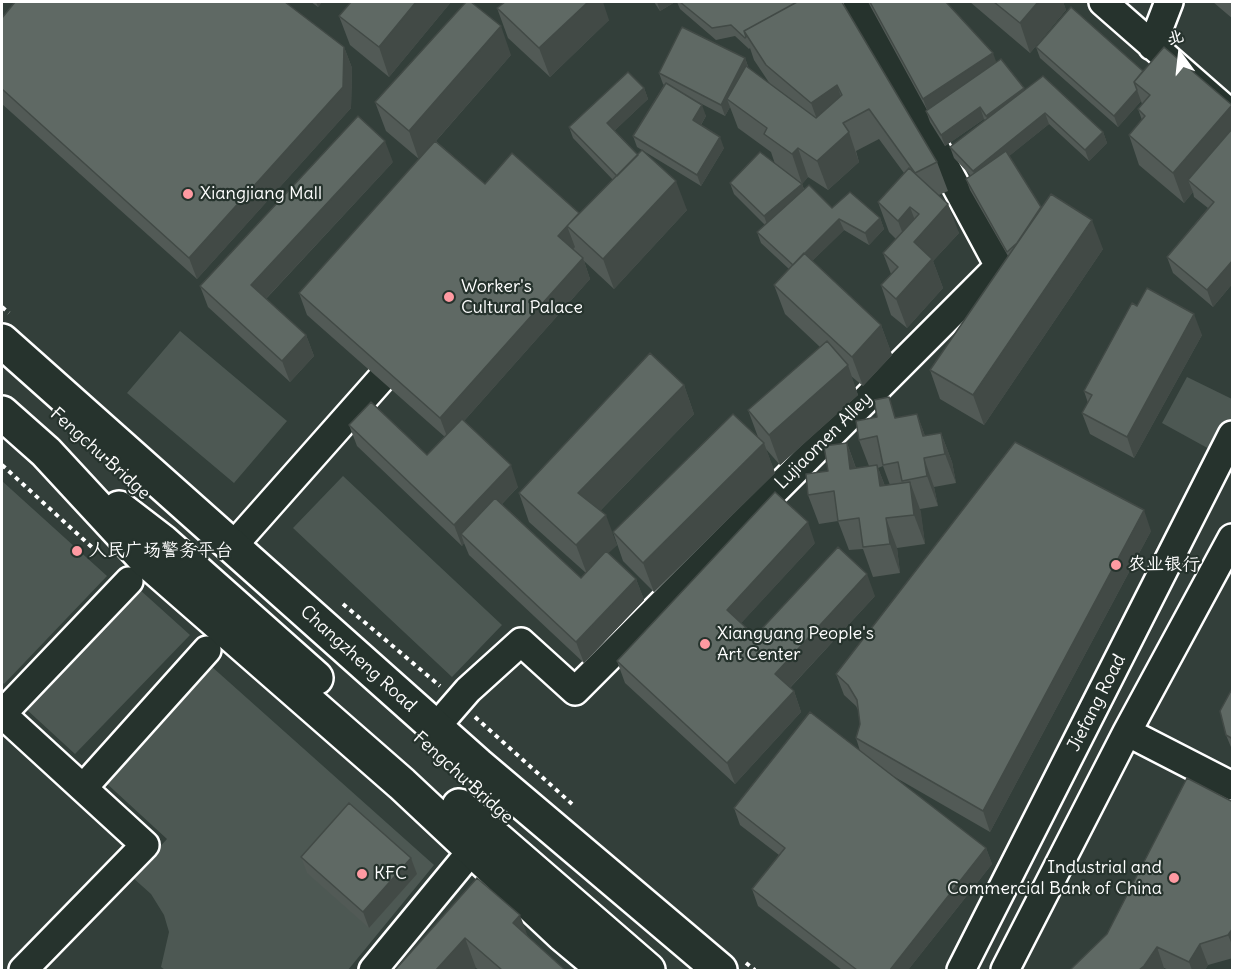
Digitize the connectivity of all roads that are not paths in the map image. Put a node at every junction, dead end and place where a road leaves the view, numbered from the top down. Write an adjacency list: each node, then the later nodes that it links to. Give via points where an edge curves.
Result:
1 (858, 2): 18 (street, Lujiaomen Alley, via 999,266 575,691 521,642 468,690)
2 (1103, 2): 4 (street)
3 (1169, 2): 4 (street)
4 (1152, 46): 5 (street)
5 (1233, 115)
6 (2, 341): 13 (main road, Changzheng Road)
7 (2, 366): 14 (main road, Fengchu Bridge)
8 (381, 380): 13 (street)
9 (2, 413): 11 (main road)
10 (1233, 435): 29 (street, Jiefang Road)
11 (45, 452): 14 (main road, Fengchu Bridge, via 162,540); 22 (main road, via 146,560)
12 (1233, 538): 19 (street)
13 (232, 547): 18 (main road, Changzheng Road)
14 (189, 549): 26 (main road, Fengchu Bridge, via 489,833); 27 (main road, Fengchu Bridge)
15 (129, 581): 17 (street)
16 (207, 650): 21 (street)
17 (2, 714): 21 (street)
18 (435, 728): 28 (main road, Changzheng Road)
19 (1127, 732): 20 (street); 30 (street)
20 (1233, 786)
21 (83, 788): 23 (street, via 145,845)
22 (473, 849): 24 (street); 25 (main road)
23 (23, 970)
24 (373, 970)
25 (605, 970)
26 (648, 970)
27 (686, 970)
28 (720, 970)
29 (961, 970)
30 (1005, 970)

